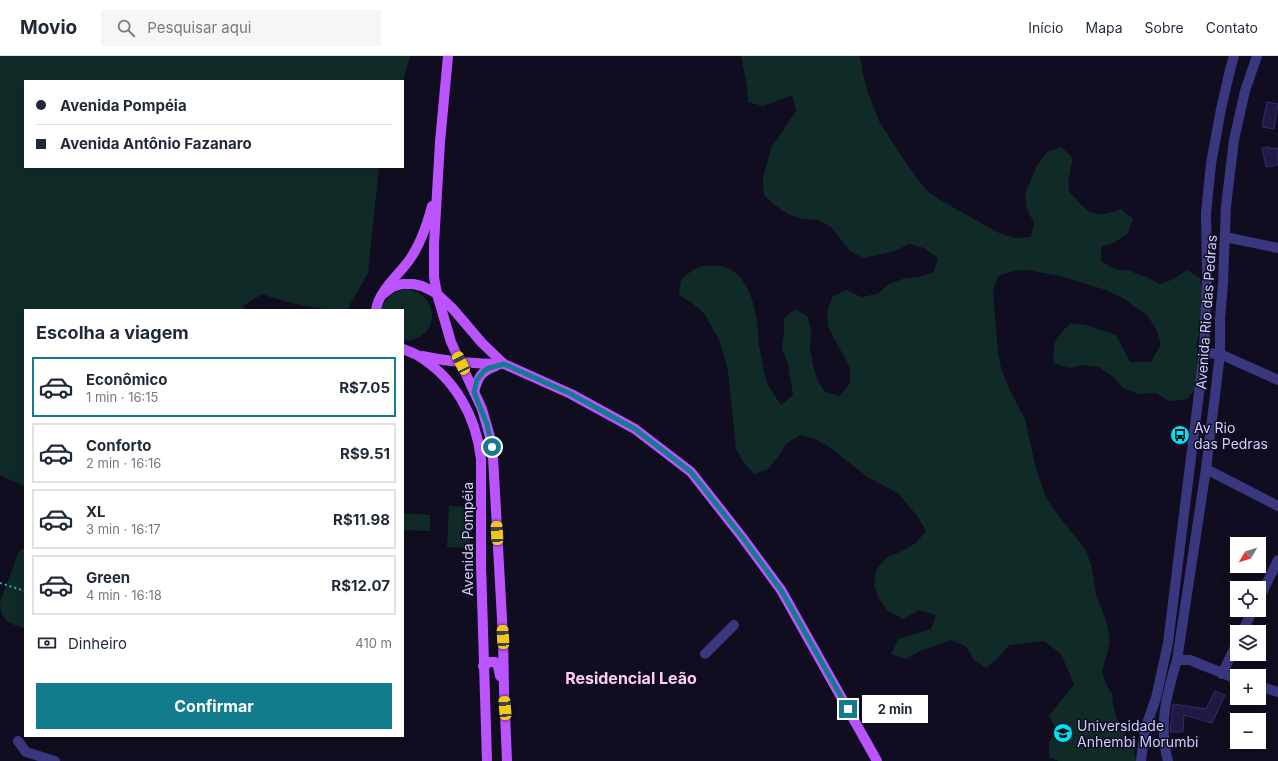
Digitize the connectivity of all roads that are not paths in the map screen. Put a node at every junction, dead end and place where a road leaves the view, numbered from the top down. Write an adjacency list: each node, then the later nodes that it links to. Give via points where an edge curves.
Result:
1 (448, 56): 4 (main road, Avenida Pompéia)
2 (1234, 56): 11 (street, Avenida Rio das Pedras, via 1221,109 1208,192)
3 (1257, 56): 5 (street, Avenida Rio das Pedras, via 1245,90 1234,140)
4 (438, 177): 7 (main road, Avenida Pompéia, via 419,245); 8 (main road, Avenida Pompéia, via 434,244)
5 (1225, 237): 6 (street); 12 (street, Avenida Rio das Pedras)
6 (1278, 248)
7 (383, 294): 8 (main road, via 392,287 413,284); 9 (main road, Avenida Pompéia)
8 (437, 294): 14 (main road, Avenida Pompéia, via 451,342); 15 (main road)
9 (376, 309)
10 (404, 349): 13 (main road, Avenida Pompéia)
11 (1204, 353): 12 (street); 37 (street, Avenida Rio das Pedras, via 1168,643 1156,698 1146,729)
12 (1220, 354): 16 (street); 18 (street, Avenida Rio das Pedras)
13 (416, 355): 14 (main road); 26 (main road, Avenida Pompéia, via 433,366 457,393 476,430 481,459)
14 (461, 363): 15 (main road); 17 (main road, Avenida Pompéia)
15 (504, 364): 17 (main road, via 484,371 477,380); 36 (main road, via 571,394 635,429 691,472 781,590)
16 (1278, 380)
17 (474, 392): 30 (main road, Avenida Pompéia, via 487,424 493,457)
18 (1206, 468): 19 (street); 25 (street, Avenida Rio das Pedras)
19 (1278, 506)
20 (1278, 560): 21 (street)
21 (1266, 584)
22 (734, 625): 23 (street)
23 (705, 654)
24 (1230, 657): 27 (street)
25 (1177, 660): 27 (street, via 1190,660); 38 (street, Avenida Rio das Pedras, via 1164,708 1163,733)
26 (483, 666): 30 (main road, via 495,662); 34 (main road, Avenida Pompéia)
27 (1222, 674): 28 (street)
28 (1230, 677)
29 (1266, 688): 31 (street)
30 (504, 690): 35 (main road, Avenida Pompéia)
31 (1278, 692)
32 (18, 741): 33 (street, via 26,752)
33 (55, 761)
34 (487, 761)
35 (507, 761)
36 (877, 761)
37 (1141, 761)
38 (1168, 761)

